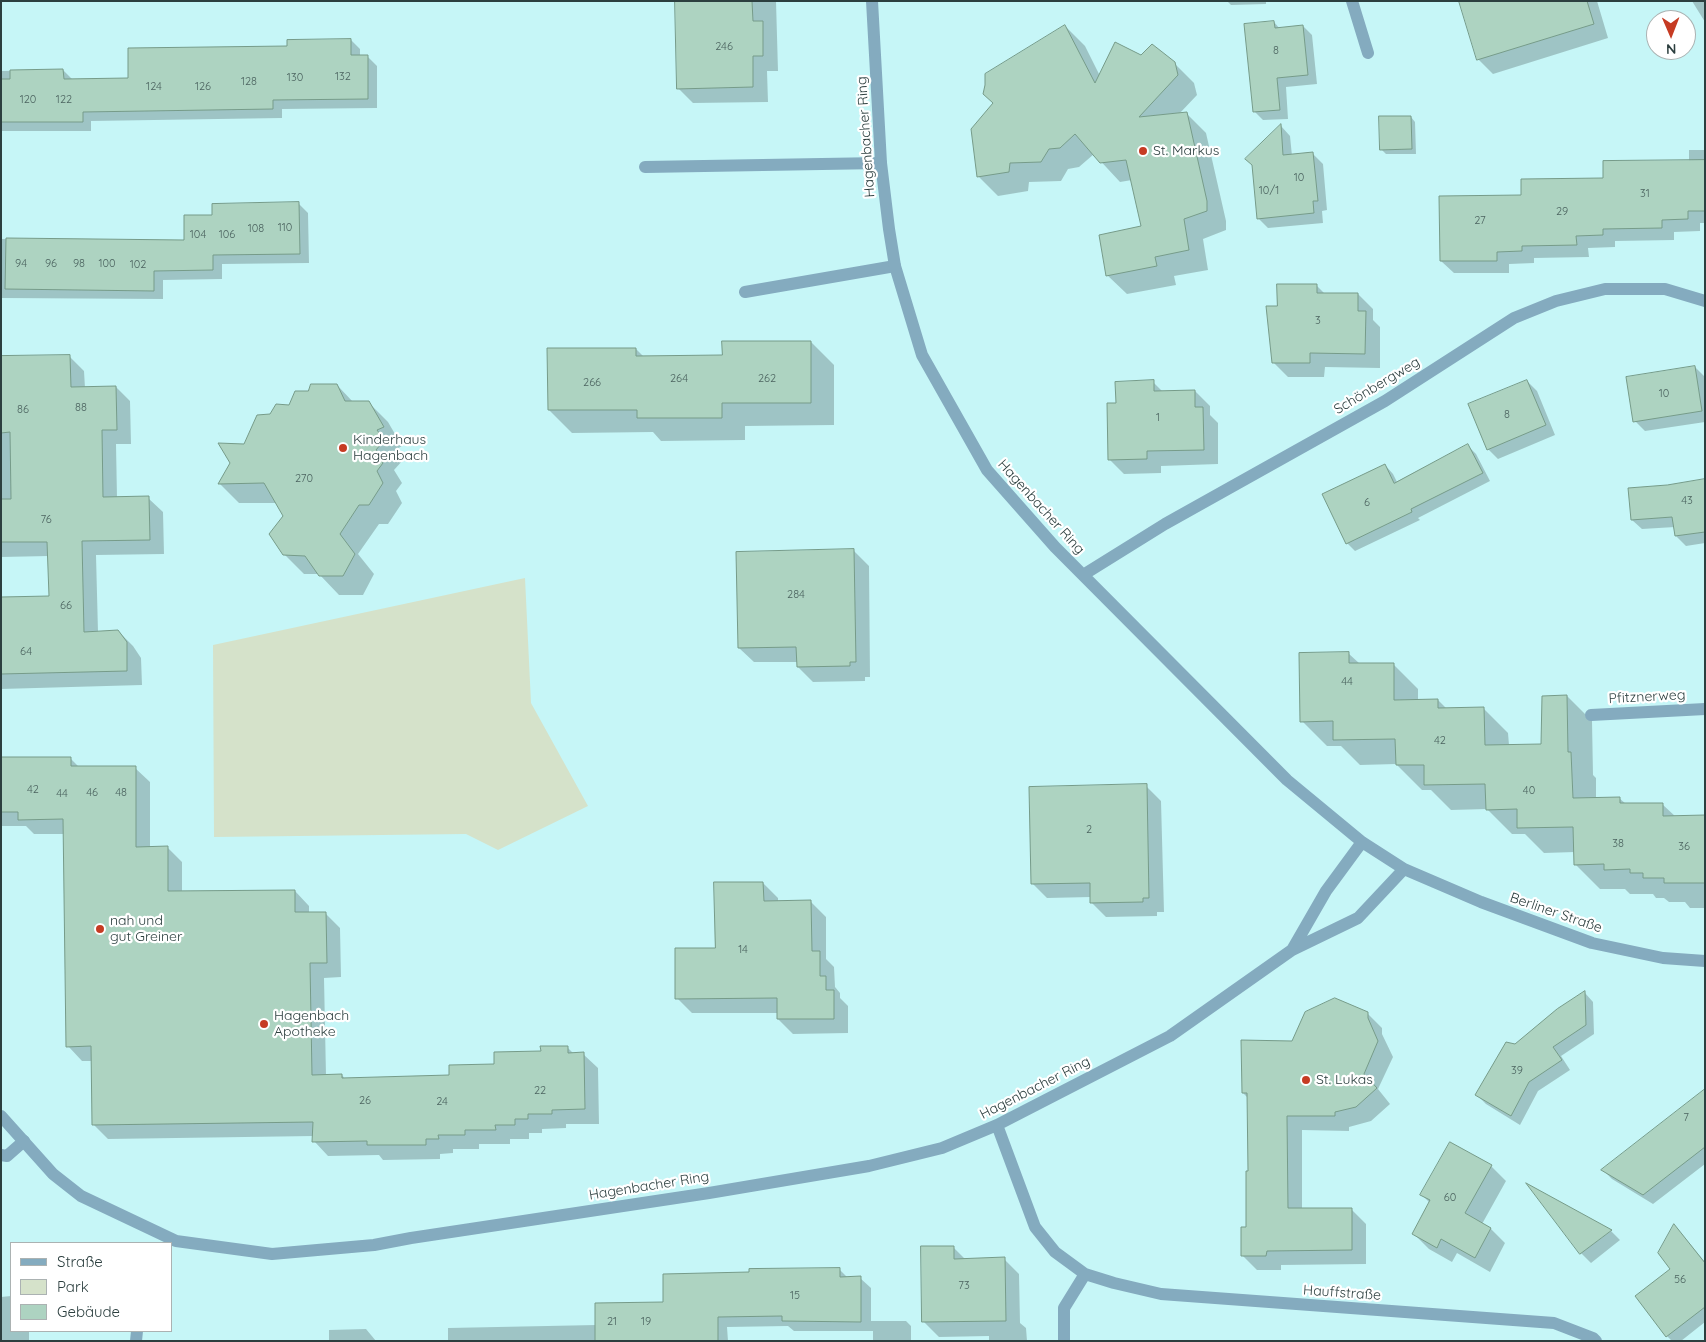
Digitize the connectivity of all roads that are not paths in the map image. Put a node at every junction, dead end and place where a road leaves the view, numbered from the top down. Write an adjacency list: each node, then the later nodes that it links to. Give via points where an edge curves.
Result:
1 (872, 1): 4 (street, Hagenbacher Ring)
2 (1352, 1): 3 (street)
3 (1368, 53)
4 (881, 163): 5 (street); 6 (street, Hagenbacher Ring)
5 (645, 167)
6 (895, 266): 7 (street); 9 (street, Hagenbacher Ring, via 922,355 987,470)
7 (745, 292)
8 (1705, 301): 9 (street, Schönbergweg, via 1665,289 1605,289 1556,300 1514,318 1384,401 1165,524)
9 (1083, 575): 12 (street, Hagenbacher Ring, via 1287,780)
10 (1705, 709): 11 (street, Pfitznerweg)
11 (1591, 715)
12 (1362, 842): 13 (street, Hagenbacher Ring); 14 (street, Hagenbacher Ring, via 1326,892)
13 (1404, 869): 14 (street, Hagenbacher Ring, via 1358,918); 15 (street, Berliner Straße, via 1481,902 1592,943 1663,958)
14 (1292, 950): 17 (street, Hagenbacher Ring, via 1170,1036)
15 (1705, 961)
16 (1, 1116): 18 (street, Hagenbacher Ring)
17 (997, 1125): 21 (street, Hagenbacher Ring, via 942,1148 869,1166 374,1245 272,1254); 22 (street, Hauffstraße, via 1035,1227 1055,1252)
18 (24, 1141): 19 (street, via 7,1156); 20 (street, Hagenbacher Ring, via 53,1174 81,1196)
19 (1, 1155)
20 (166, 1242)
21 (173, 1246)
22 (1085, 1274): 23 (street, via 1064,1308); 24 (street, Hauffstraße, via 1160,1294 1554,1323)
23 (1064, 1341)
24 (1596, 1341)

